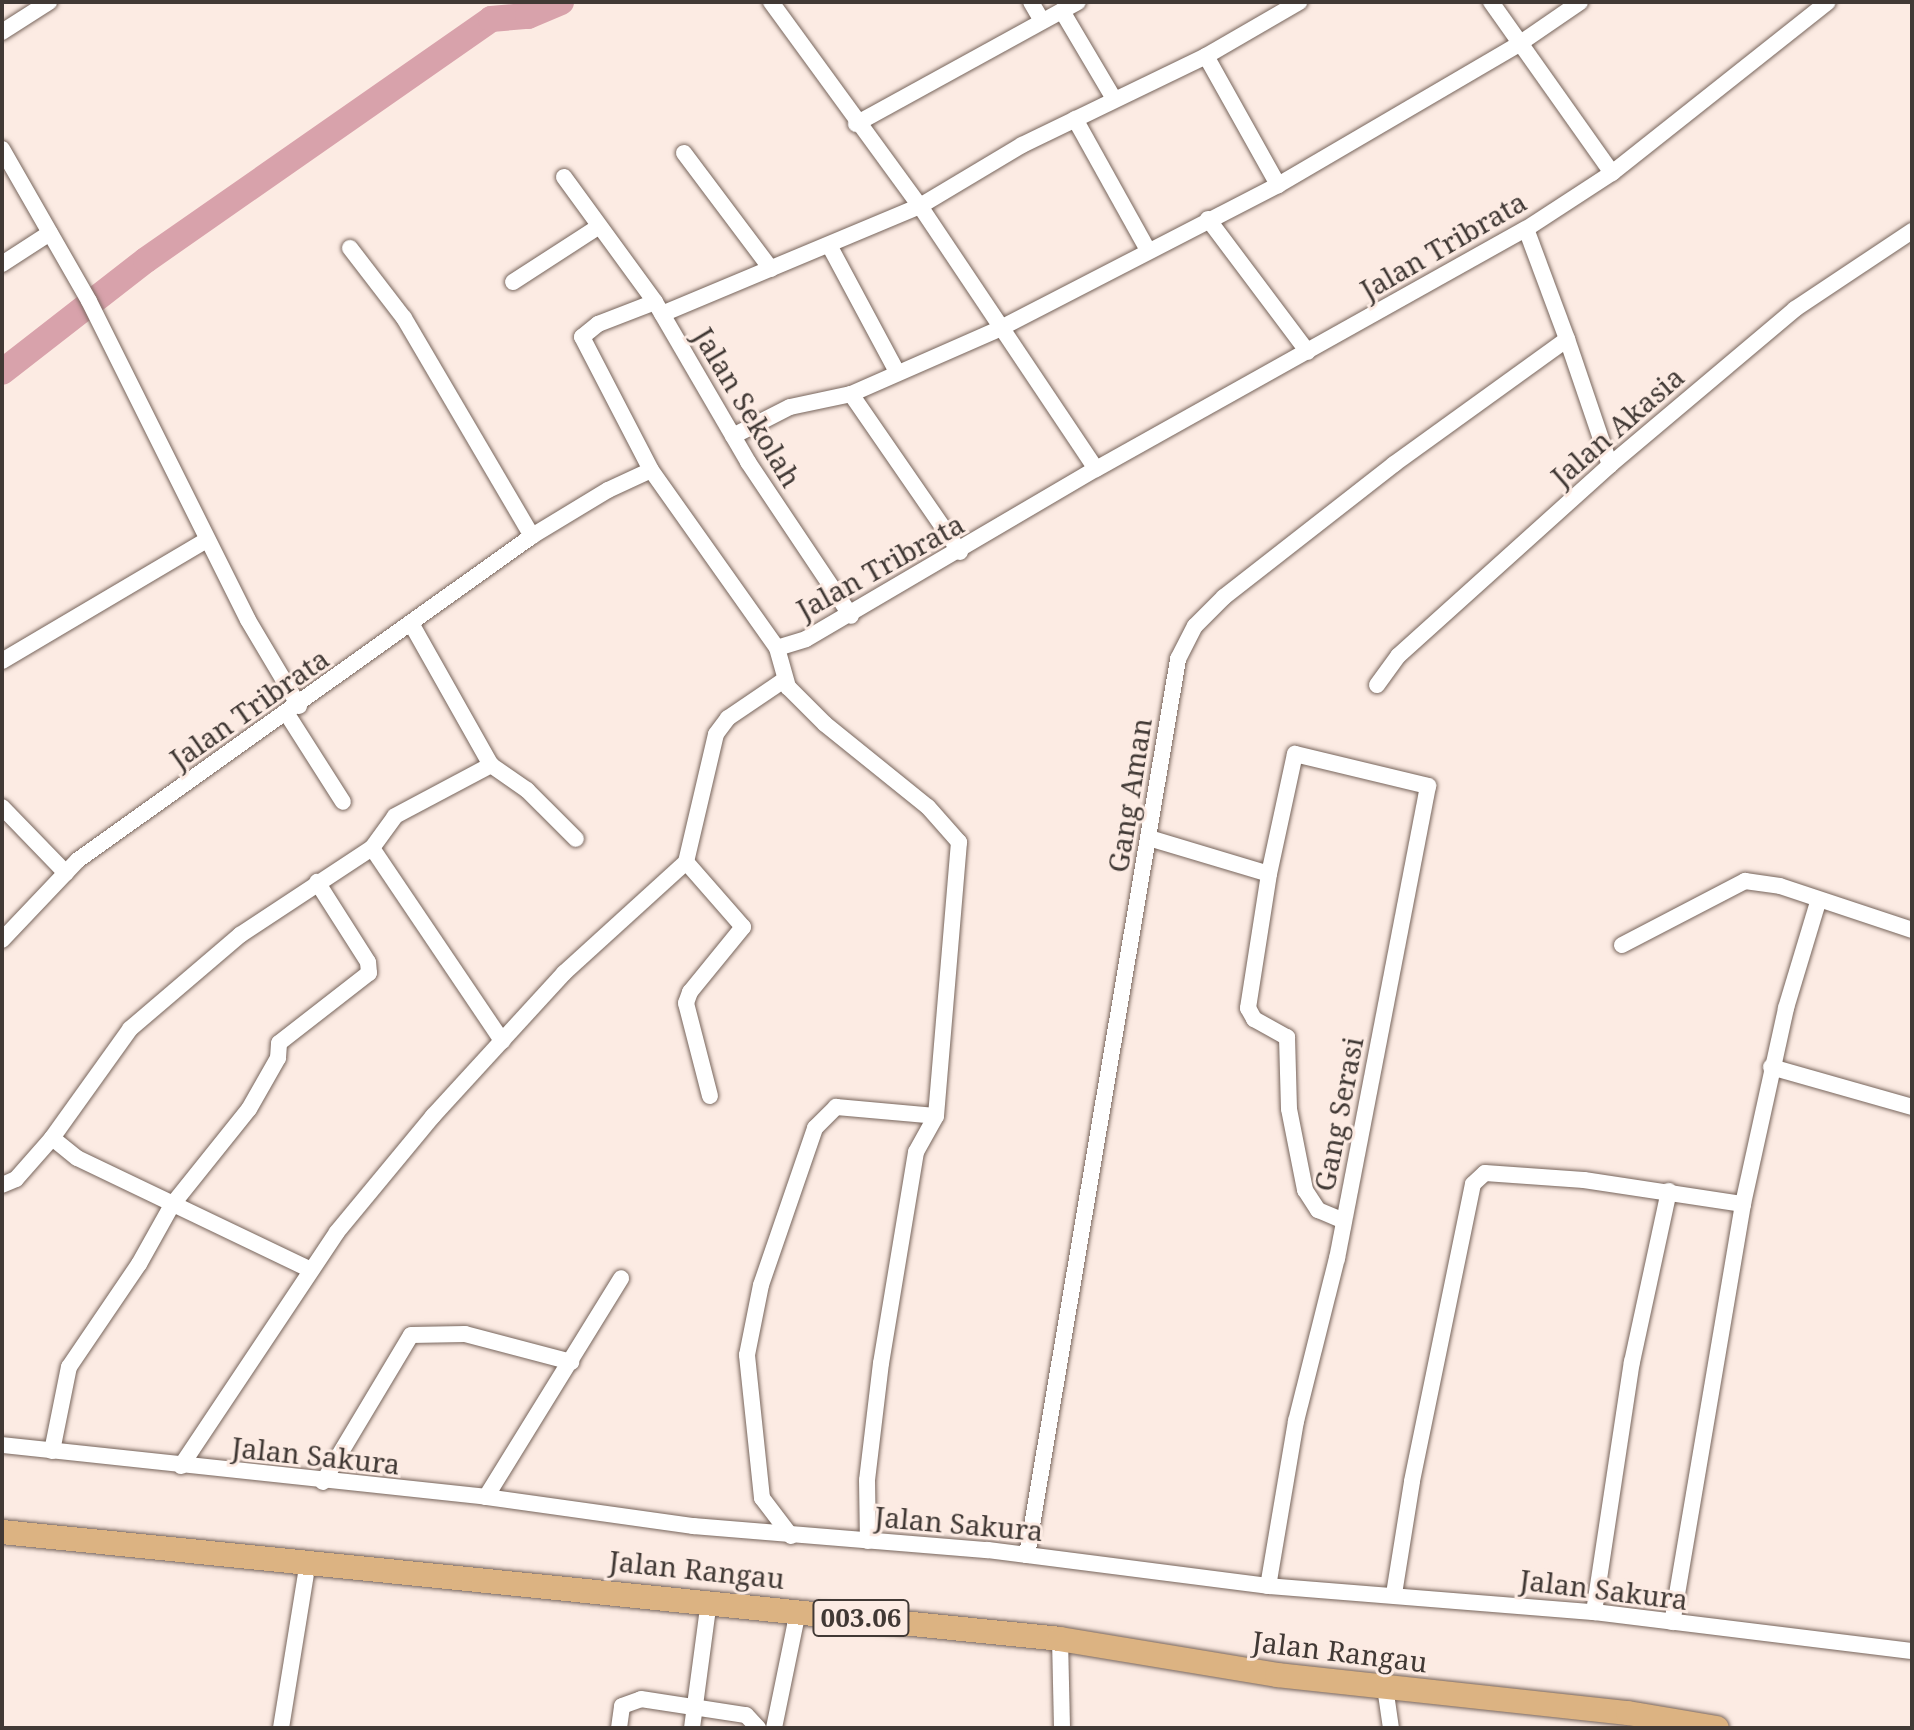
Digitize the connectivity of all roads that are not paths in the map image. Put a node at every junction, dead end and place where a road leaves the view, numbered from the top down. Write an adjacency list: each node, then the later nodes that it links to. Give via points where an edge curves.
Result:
1 (49, 2): 11 (street)
2 (771, 2): 16 (street)
3 (1031, 2): 10 (street)
4 (1078, 2): 9 (street)
5 (1299, 2): 13 (street)
6 (1491, 2): 12 (street)
7 (1580, 2): 12 (street)
8 (1828, 2): 20 (street, Jalan Tribrata)
9 (1062, 11): 10 (street); 14 (street)
10 (1042, 21): 16 (street)
11 (2, 32)
12 (1519, 44): 20 (street); 22 (street)
13 (1206, 56): 14 (street); 22 (street)
14 (1114, 99): 15 (street)
15 (1075, 119): 23 (street); 31 (street)
16 (856, 124): 23 (street)
17 (2, 149): 19 (street)
18 (684, 153): 33 (street)
19 (8, 173): 28 (street)
20 (1612, 173): 26 (street, Jalan Tribrata)
21 (564, 177): 25 (street, Jalan Sekolah)
22 (1278, 185): 24 (street)
23 (920, 206): 29 (street); 36 (street)
24 (1208, 219): 31 (street); 38 (street)
25 (598, 227): 34 (street); 35 (street, Jalan Sekolah)
26 (1526, 229): 37 (street); 38 (street, Jalan Tribrata)
27 (1912, 231): 42 (street, Jalan Akasia, via 1795,309)
28 (50, 233): 32 (street); 46 (street)
29 (829, 245): 33 (street); 39 (street)
30 (350, 248): 45 (street, via 404,318)
31 (1148, 250): 36 (street)
32 (2, 264)
33 (771, 269): 35 (street)
34 (513, 282)
35 (658, 308): 41 (street, Jalan Sekolah); 44 (street, via 598,324 582,337)
36 (999, 329): 39 (street); 43 (street)
37 (1567, 339): 42 (street); 58 (street, Gang Aman, via 1382,473 1224,597 1195,626 1178,659)
38 (1308, 352): 43 (street, Jalan Tribrata)
39 (897, 372): 40 (street)
40 (851, 394): 41 (street, via 790,407); 47 (street)
41 (733, 436): 48 (street, Jalan Sekolah)
42 (1610, 465): 53 (street, Jalan Akasia, via 1398,656)
43 (1096, 469): 47 (street, Jalan Tribrata)
44 (651, 470): 45 (street, Jalan Tribrata); 50 (street, Jalan Tribrata)
45 (532, 536): 49 (street, Jalan Tribrata)
46 (207, 540): 51 (street); 54 (street)
47 (960, 552): 48 (street, Jalan Tribrata)
48 (851, 616): 50 (street, Jalan Tribrata)
49 (412, 625): 54 (street, Jalan Tribrata); 55 (street)
50 (777, 648): 52 (street)
51 (2, 661)
52 (784, 680): 61 (street, via 728,718 716,734); 73 (street, via 825,724 928,807 959,842)
53 (1377, 685)
54 (293, 710): 56 (street); 62 (street, Jalan Tribrata)
55 (491, 765): 59 (street, via 527,790); 60 (street, via 395,816)
56 (343, 802)
57 (2, 807): 62 (street)
58 (1149, 838): 63 (street); 91 (street, Gang Aman)
59 (576, 839)
60 (372, 848): 64 (street); 69 (street)
61 (686, 862): 69 (street, via 564,973); 71 (street, via 743,927 686,1003)
62 (66, 873): 67 (street, Jalan Tribrata)
63 (1269, 874): 79 (street, via 1248,1008 1254,1019 1287,1037 1289,1109 1305,1190 1318,1210); 79 (street, Gang Serasi, via 1295,754 1424,781 1429,789)
64 (317, 882): 74 (street, via 240,935 130,1029); 78 (street, via 368,962 369,973 279,1043 278,1058 249,1109)
65 (1818, 902): 66 (street); 68 (street, via 1780,886 1745,881); 70 (street)
66 (1912, 930)
67 (2, 940)
68 (1622, 945)
69 (502, 1041): 80 (street, via 433,1116)
70 (1771, 1067): 72 (street); 77 (street)
71 (710, 1096)
72 (1912, 1107)
73 (936, 1116): 89 (street, via 836,1107 815,1128 761,1285 747,1355 762,1498); 90 (street, via 916,1152 881,1363 867,1480)
74 (52, 1138): 75 (street, via 16,1179); 78 (street, via 77,1158)
75 (2, 1185)
76 (1669, 1191): 77 (street); 94 (street, via 1485,1173 1478,1177 1412,1481); 97 (street, via 1632,1362)
77 (1743, 1204): 98 (street)
78 (172, 1205): 80 (street); 84 (street, via 69,1367)
79 (1344, 1221): 93 (street, Gang Serasi, via 1296,1421)
80 (311, 1270): 85 (street)
81 (621, 1278): 82 (street)
82 (571, 1362): 86 (street, via 465,1334 411,1335); 87 (street)
83 (2, 1445): 84 (street, Jalan Sakura)
84 (52, 1451): 85 (street, Jalan Sakura)
85 (181, 1466): 86 (street, Jalan Sakura)
86 (323, 1482): 87 (street, Jalan Sakura)
87 (486, 1497): 89 (street, Jalan Sakura)
88 (2, 1532): 92 (main road, Jalan Rangau / 003.06)
89 (791, 1536): 90 (street, Jalan Sakura)
90 (868, 1541): 91 (street, Jalan Sakura)
91 (1027, 1555): 93 (street, Jalan Sakura)
92 (308, 1562): 95 (main road, Jalan Rangau / 003.06); 104 (street)
93 (1268, 1586): 94 (street, Jalan Sakura)
94 (1394, 1594): 97 (street, Jalan Sakura)
95 (709, 1601): 96 (main road, Jalan Rangau / 003.06); 102 (street)
96 (798, 1611): 99 (main road, Jalan Rangau / 003.06); 108 (street)
97 (1594, 1612): 98 (street, Jalan Sakura)
98 (1672, 1622): 100 (street, Jalan Sakura)
99 (1060, 1639): 101 (main road, Jalan Rangau / 003.06); 109 (street)
100 (1912, 1651)
101 (1385, 1687): 103 (main road, Jalan Rangau / 003.06); 110 (street)
102 (695, 1707): 105 (street, via 629,1702 619,1713); 106 (street); 107 (street, via 746,1715)
103 (1625, 1720): 111 (main road, Jalan Rangau / 003.06)
104 (281, 1728)
105 (619, 1728)
106 (692, 1728)
107 (758, 1728)
108 (774, 1728)
109 (1062, 1728)
110 (1391, 1728)
111 (1717, 1728)

